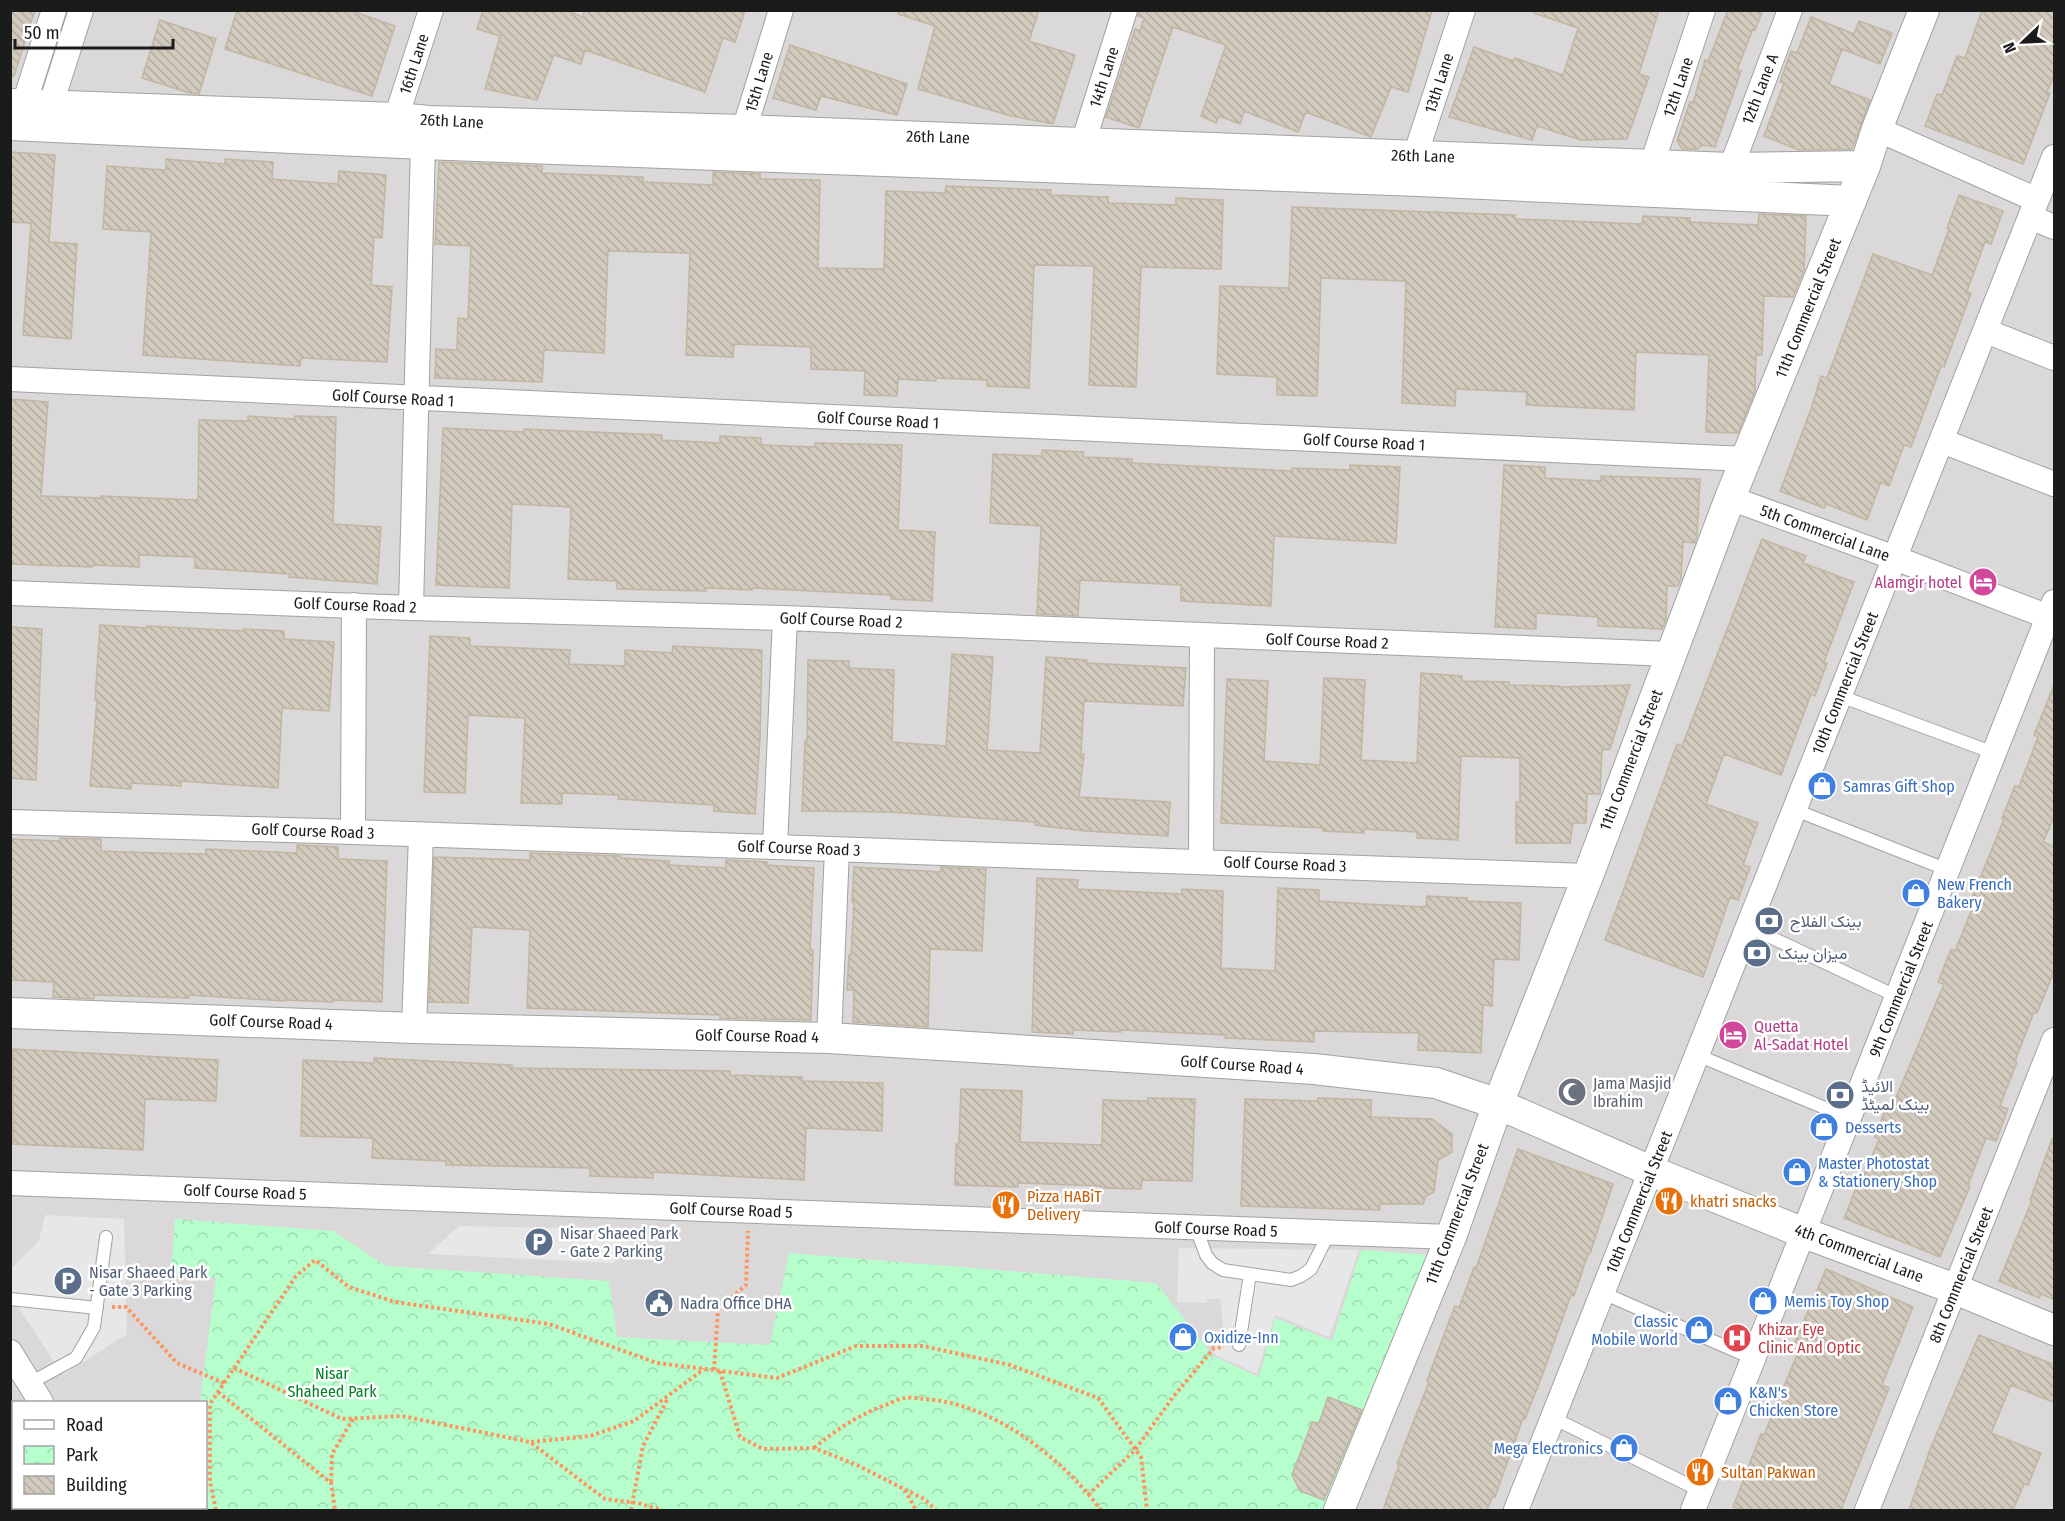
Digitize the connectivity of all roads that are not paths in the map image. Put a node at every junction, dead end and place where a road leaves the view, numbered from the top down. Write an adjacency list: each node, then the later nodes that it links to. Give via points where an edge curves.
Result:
1 (54, 10): 10 (street)
2 (81, 10): 10 (street)
3 (431, 10): 11 (street, 16th Lane)
4 (782, 10): 13 (street, 15th Lane)
5 (1125, 10): 14 (street, 14th Lane)
6 (1463, 10): 16 (street, 13th Lane)
7 (1704, 10): 18 (street, 12th Lane)
8 (1790, 10): 20 (street, 12th Lane A)
9 (1924, 10): 12 (street, 11th Commercial Street)
10 (27, 115): 11 (street, 26th Lane); 15 (street)
11 (396, 118): 13 (street, 26th Lane)
12 (1877, 129): 19 (street, 11th Commercial Street); 22 (street)
13 (742, 142): 14 (street, 26th Lane); 15 (street); 21 (street)
14 (1083, 143): 16 (street, 26th Lane)
15 (423, 144): 27 (street)
16 (1415, 156): 18 (street, 26th Lane)
17 (2055, 157): 22 (street, 10th Commercial Street)
18 (1652, 164): 20 (street, 26th Lane)
19 (1865, 166): 20 (street, 26th Lane); 21 (street, 11th Commercial Street)
20 (1731, 168)
21 (1851, 201): 29 (street, 11th Commercial Street)
22 (2034, 209): 23 (street); 24 (street, 10th Commercial Street)
23 (2055, 227)
24 (1986, 331): 25 (street); 28 (street, 10th Commercial Street)
25 (2055, 358)
26 (10, 379): 27 (street, Golf Course Road 1)
27 (417, 399): 29 (street, Golf Course Road 1); 35 (street)
28 (1942, 441): 30 (street); 32 (street, 10th Commercial Street)
29 (1746, 459): 31 (street, 11th Commercial Street)
30 (2055, 484)
31 (1730, 498): 32 (street, 5th Commercial Lane); 39 (street, 11th Commercial Street)
32 (1895, 558): 36 (street, 5th Commercial Lane); 40 (street, 10th Commercial Street)
33 (10, 593): 34 (street, Golf Course Road 2)
34 (354, 605): 35 (street, Golf Course Road 2); 44 (street)
35 (411, 608): 37 (street, Golf Course Road 2)
36 (2053, 613): 41 (street, 9th Commercial Street)
37 (785, 618): 38 (street, Golf Course Road 2); 46 (street)
38 (1202, 636): 39 (street, Golf Course Road 2); 48 (street)
39 (1671, 654): 50 (street, 11th Commercial Street)
40 (1840, 696): 41 (lane); 42 (street, 10th Commercial Street)
41 (1994, 753): 49 (street, 9th Commercial Street)
42 (1795, 810): 49 (lane); 51 (street, 10th Commercial Street)
43 (10, 822): 44 (street, Golf Course Road 3)
44 (353, 832): 45 (street, Golf Course Road 3)
45 (421, 836): 46 (street, Golf Course Road 3); 54 (street)
46 (776, 847): 47 (street, Golf Course Road 3)
47 (837, 850): 48 (street, Golf Course Road 3); 55 (street)
48 (1201, 861): 50 (street, Golf Course Road 3)
49 (1948, 870): 52 (street, 9th Commercial Street)
50 (1588, 876): 58 (street, 11th Commercial Street)
51 (1749, 927): 52 (lane); 57 (street, 10th Commercial Street)
52 (1898, 997): 59 (street, 9th Commercial Street)
53 (10, 1013): 54 (street, Golf Course Road 4)
54 (414, 1028): 55 (street, Golf Course Road 4)
55 (829, 1038): 58 (street, Golf Course Road 4, via 1314,1069 1436,1083)
56 (2055, 1040): 68 (street, 8th Commercial Street)
57 (1697, 1055): 59 (lane); 60 (street, 10th Commercial Street)
58 (1498, 1104): 60 (street, 4th Commercial Lane); 65 (street, 11th Commercial Street)
59 (1849, 1119): 64 (street, 9th Commercial Street)
60 (1651, 1171): 64 (street, 4th Commercial Lane); 69 (street, 10th Commercial Street)
61 (10, 1183): 62 (street, Golf Course Road 5)
62 (1196, 1228): 63 (street, Golf Course Road 5); 67 (lane, via 1212,1263 1223,1270)
63 (1329, 1233): 65 (street, Golf Course Road 5); 67 (lane, via 1311,1269 1301,1276 1290,1280)
64 (1804, 1233): 68 (street, 4th Commercial Lane); 75 (street, 9th Commercial Street)
65 (1451, 1237): 79 (street, 11th Commercial Street)
66 (106, 1238): 71 (lane)
67 (1250, 1274): 73 (lane)
68 (1955, 1289): 72 (street, 4th Commercial Lane); 81 (street, 8th Commercial Street)
69 (1603, 1293): 75 (lane); 77 (street, 10th Commercial Street)
70 (10, 1299): 71 (lane)
71 (97, 1308): 76 (lane, via 94,1327 76,1358)
72 (2055, 1330)
73 (1239, 1345)
74 (10, 1352): 76 (street)
75 (1754, 1359): 78 (street, 9th Commercial Street)
76 (36, 1393)
77 (1553, 1418): 78 (lane); 80 (street, 10th Commercial Street)
78 (1697, 1501)
79 (1339, 1510)
80 (1516, 1510)
81 (1867, 1510)

